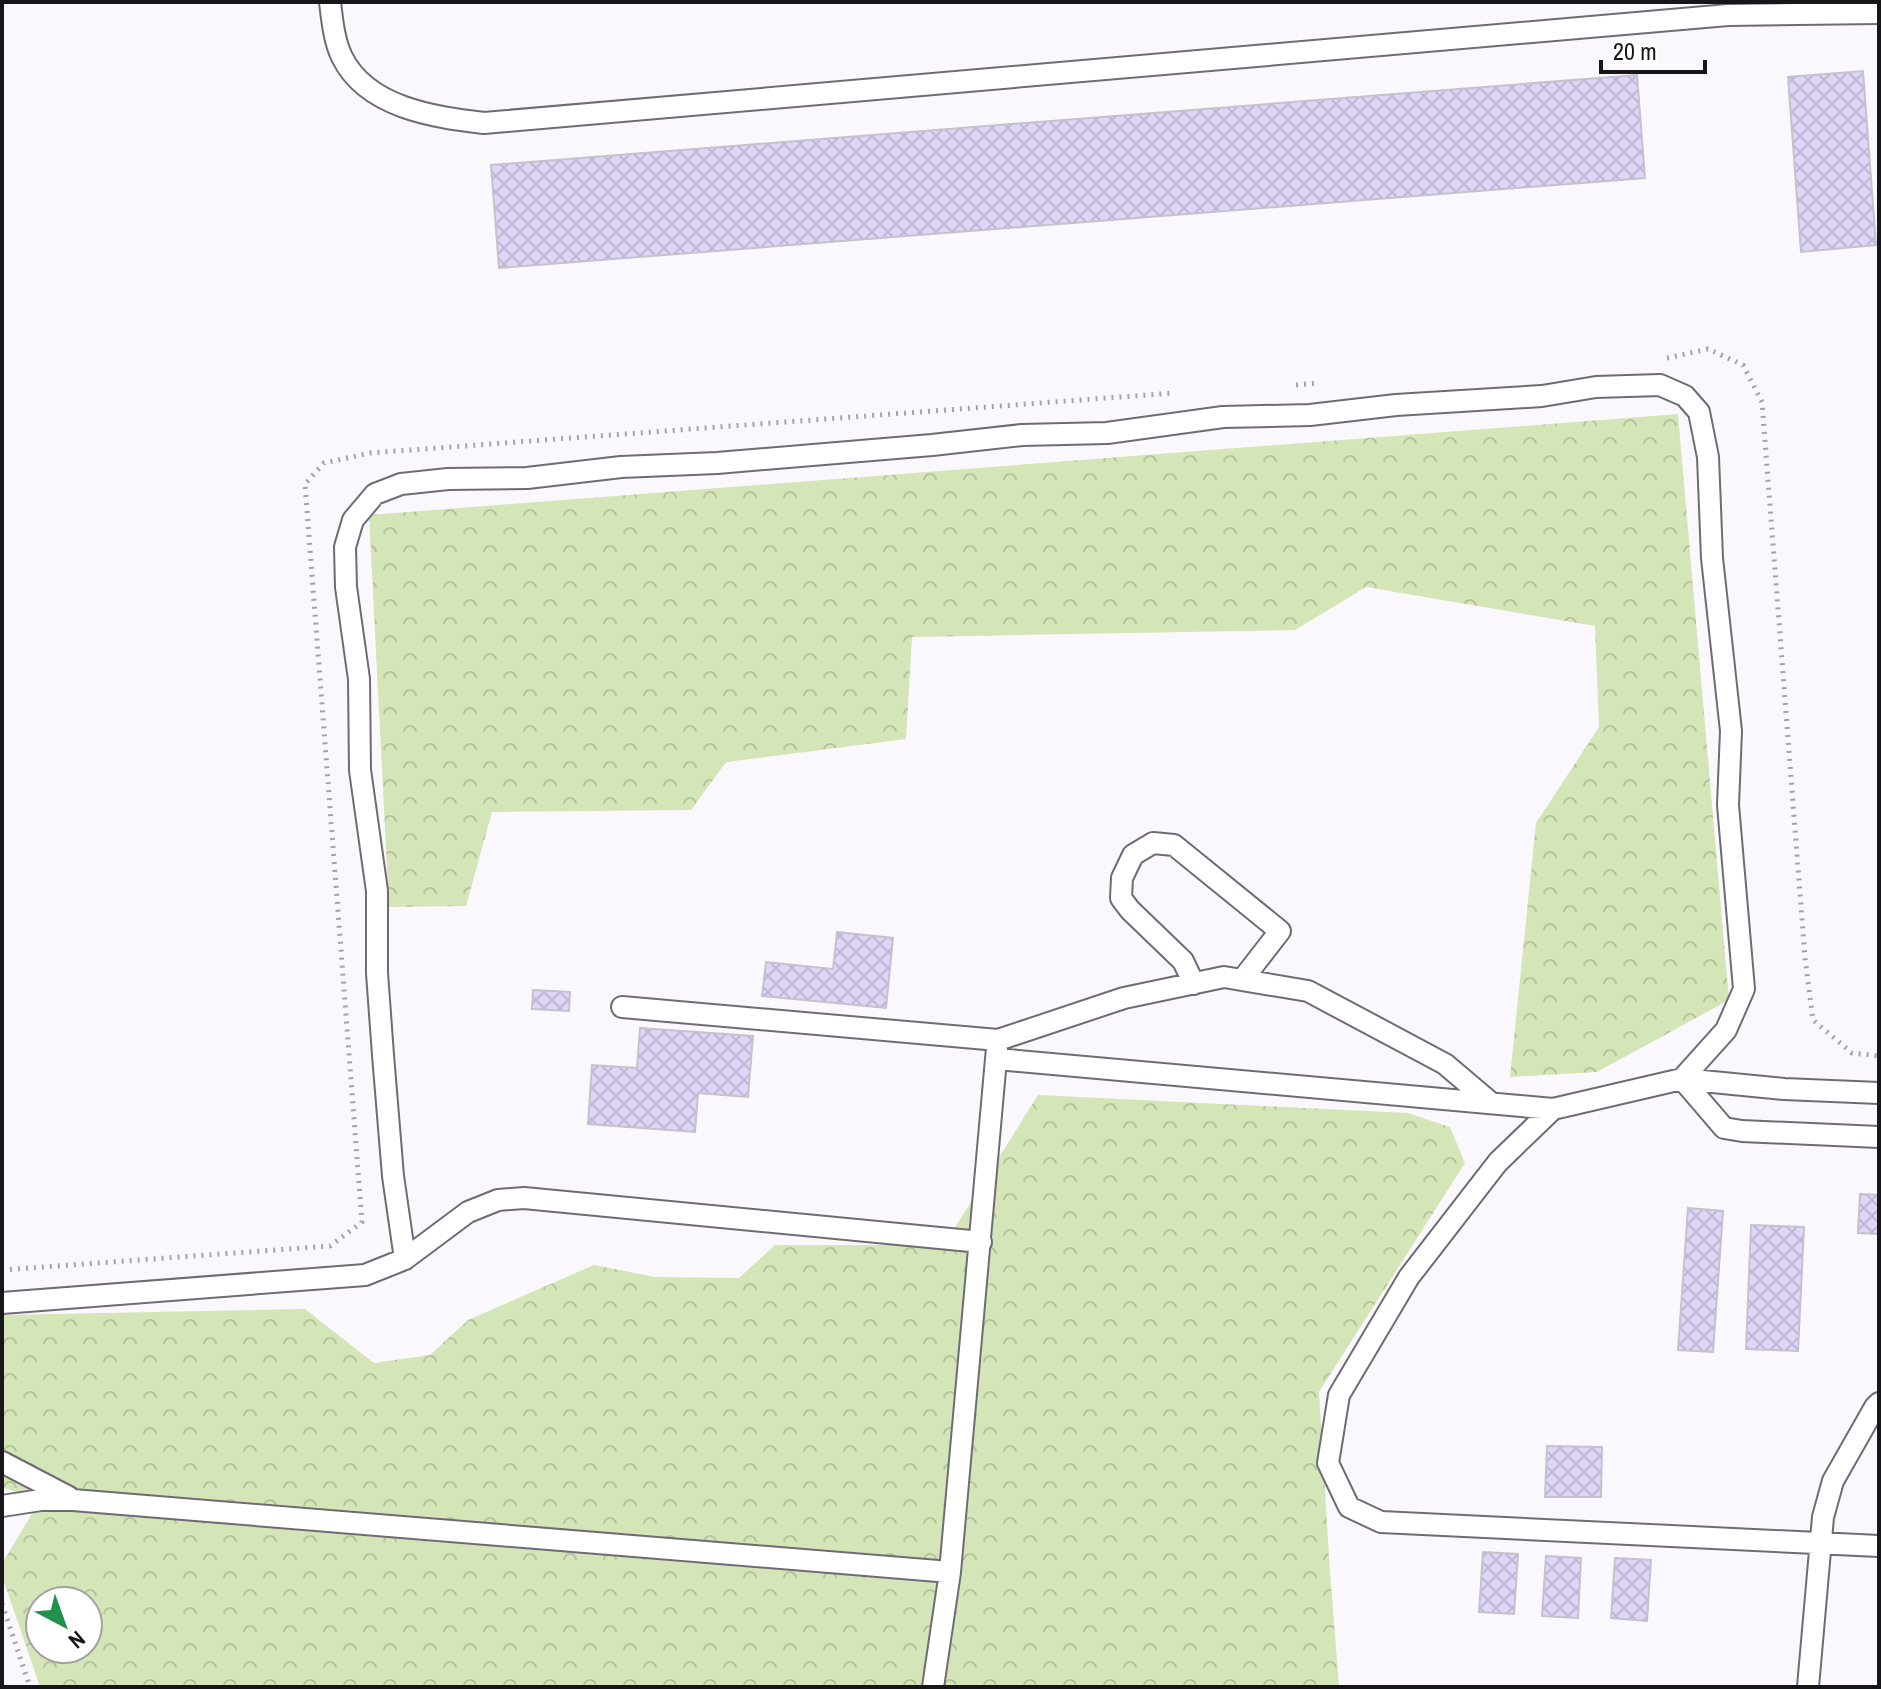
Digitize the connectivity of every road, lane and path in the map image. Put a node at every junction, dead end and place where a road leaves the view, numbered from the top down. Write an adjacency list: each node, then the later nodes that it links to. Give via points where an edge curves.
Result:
1 (330, 2): 2 (lane, via 342,57 362,84 414,110 484,123)
2 (1727, 9): 3 (lane)
3 (1879, 13)
4 (1658, 360): 12 (path, via 1708,349 1743,365 1762,402 1813,1020 1852,1053)
5 (1327, 383): 6 (path)
6 (1295, 385)
7 (1185, 393): 20 (path, via 370,453 324,463 305,484 362,1222 330,1246)
8 (1242, 980): 9 (lane, via 1224,977); 9 (lane, via 1280,931 1174,845 1153,843 1133,855 1122,878 1121,898 1183,961); 15 (lane, via 1308,991 1445,1064)
9 (1194, 984): 11 (lane, via 1124,998)
10 (622, 1007): 11 (lane)
11 (997, 1050): 15 (lane); 18 (lane)
12 (1879, 1056)
13 (1682, 1079): 14 (lane); 16 (lane); 17 (lane, via 1724,1128); 19 (lane, via 1726,1030 1744,989 1728,805 1731,731 1712,558 1708,457 1699,412 1685,396 1660,385 1596,387 1310,415 1223,417 1107,433 1022,435 732,462 401,484 375,494 353,520 345,547 359,679 360,770 377,891 377,973 391,1145)
14 (1879, 1093)
15 (1491, 1103): 16 (lane)
16 (1553, 1109): 26 (lane, via 1498,1162 1409,1277 1339,1395 1328,1463 1349,1507 1381,1522)
17 (1879, 1137)
18 (981, 1242): 19 (lane, via 524,1198 498,1200 468,1212); 28 (lane)
19 (405, 1259): 21 (lane, via 365,1275)
20 (2, 1270)
21 (2, 1303)
22 (1879, 1403): 26 (lane, via 1833,1481)
23 (2, 1462): 24 (lane)
24 (73, 1500): 25 (lane); 28 (lane)
25 (2, 1506)
26 (1821, 1543): 27 (lane); 32 (lane)
27 (1879, 1546)
28 (950, 1572): 31 (lane)
29 (2, 1604): 30 (path)
30 (30, 1687)
31 (933, 1687)
32 (1808, 1687)

